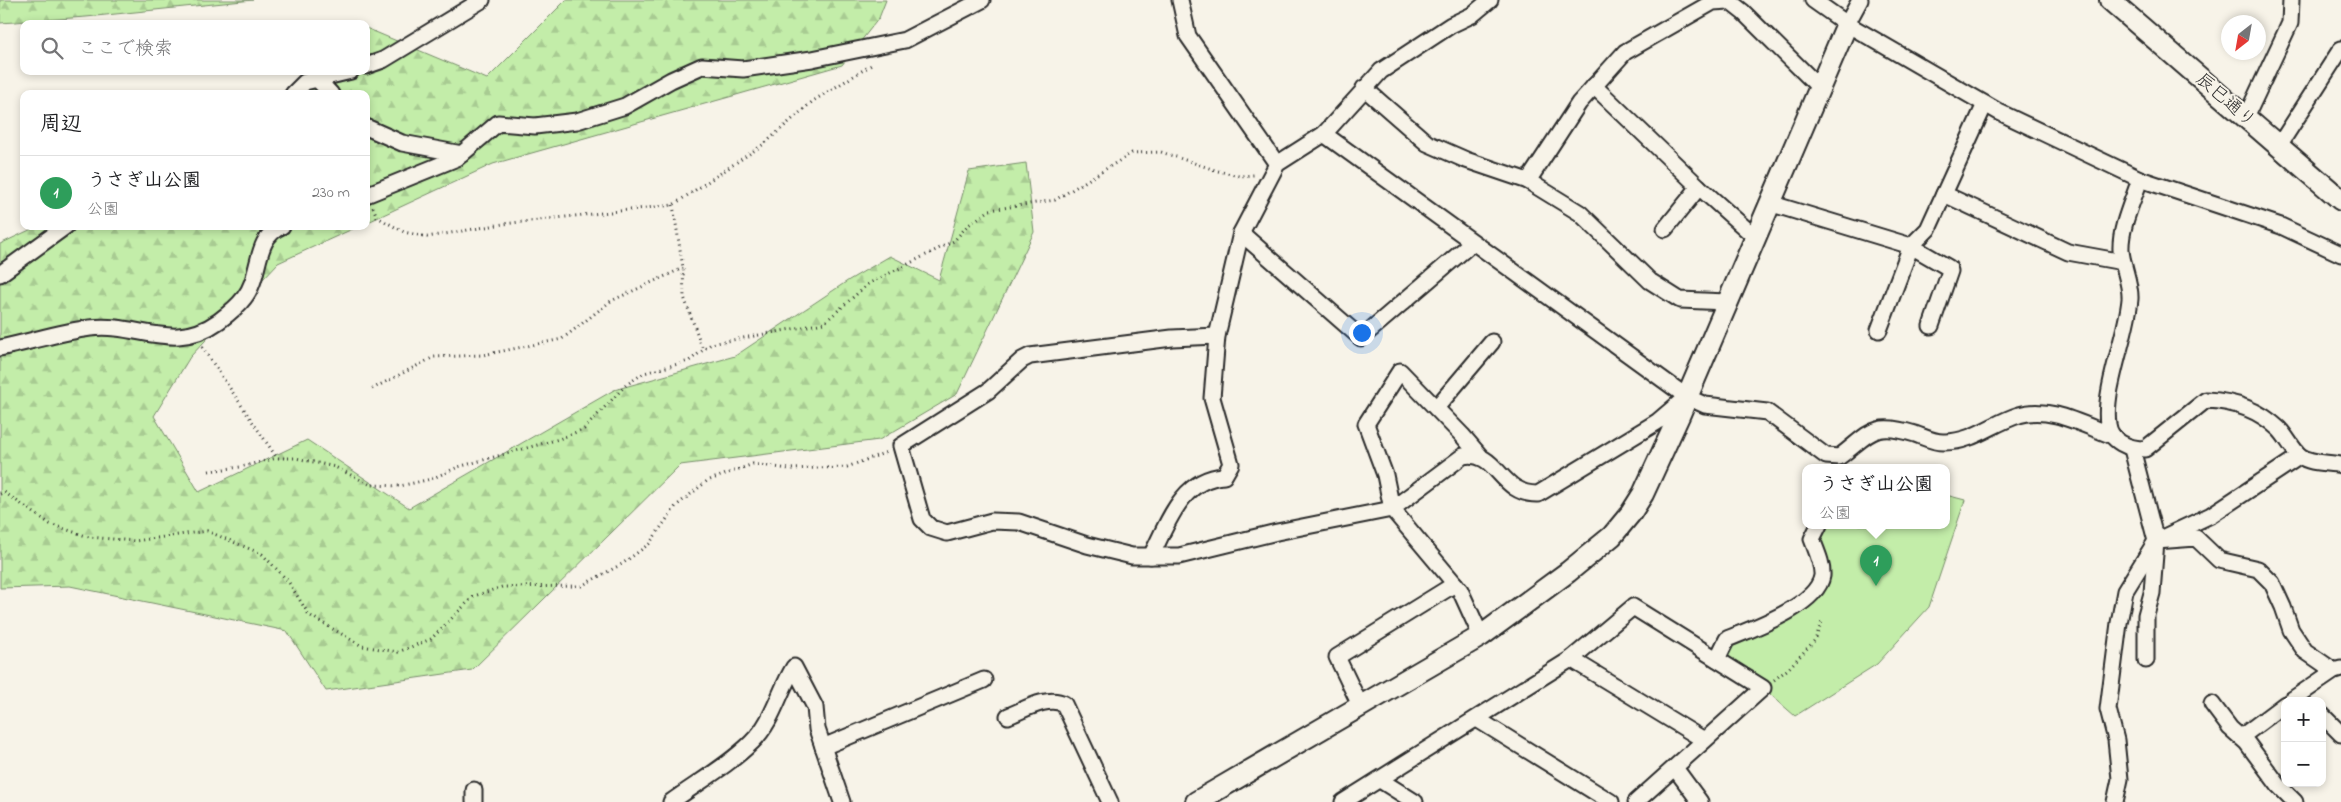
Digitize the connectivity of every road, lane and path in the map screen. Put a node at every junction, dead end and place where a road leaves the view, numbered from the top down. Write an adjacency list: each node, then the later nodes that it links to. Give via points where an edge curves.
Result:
1 (482, 0): 12 (street, via 383,60)
2 (982, 0): 25 (street, via 905,40 812,59 743,68 702,66 625,106 577,121 535,126 498,123)
3 (1180, 0): 26 (street, via 1188,36)
4 (1490, 0): 16 (street, via 1472,15 1451,25 1380,72)
5 (1813, 0): 9 (street)
6 (1860, 0): 9 (street)
7 (2110, 0): 21 (street, 辰巳通り)
8 (2290, 0): 21 (street, via 2290,24)
9 (1847, 24): 17 (street); 20 (street)
10 (2341, 49): 24 (street)
11 (876, 61): 35 (path, via 813,101 764,144)
12 (370, 65)
13 (336, 75): 14 (street)
14 (318, 80): 18 (street, via 305,82); 19 (street)
15 (1594, 86): 17 (street, via 1625,52 1713,2 1729,1); 28 (street, via 1579,103); 29 (street)
16 (1364, 88): 23 (street); 28 (street, via 1427,143)
17 (1820, 88): 34 (street)
18 (297, 90)
19 (327, 90)
20 (1985, 104): 27 (street); 31 (street)
21 (2246, 119): 24 (street, 辰巳通り)
22 (370, 129): 25 (street, via 402,142)
23 (1324, 134): 26 (street); 41 (street)
24 (2278, 147): 33 (street, 辰巳通り)
25 (462, 154): 30 (street)
26 (1277, 164): 39 (street); 54 (path, via 1258,174 1239,176 1162,152 1132,153 1055,200 990,210 954,240 873,280 824,323 711,344)
27 (2140, 179): 43 (street, via 2280,226); 44 (street, via 2124,230)
28 (1528, 181): 47 (street, via 1580,213 1650,281 1680,300)
29 (1698, 187): 36 (street); 40 (street)
30 (370, 194)
31 (1944, 194): 42 (street, via 1928,229); 44 (street, via 2068,252)
32 (370, 200): 35 (path, via 377,216 404,232 427,238 504,224)
33 (2341, 200)
34 (1769, 203): 40 (street); 42 (street)
35 (673, 204): 45 (path)
36 (1665, 229)
37 (60, 230): 46 (street)
38 (272, 230): 50 (street, via 264,241 245,297 219,321)
39 (1241, 234): 41 (street, via 1361,338); 51 (street)
40 (1755, 237): 47 (street)
41 (1472, 243): 56 (street)
42 (1911, 246): 48 (street, via 1950,271); 49 (street)
43 (2341, 254)
44 (2123, 262): 58 (street, via 2130,298 2110,398 2108,424)
45 (683, 268): 54 (path, via 684,298); 55 (path, via 611,301 562,339 483,355 434,357)
46 (0, 274)
47 (1727, 302): 56 (street)
48 (1931, 326)
49 (1879, 330)
50 (194, 335): 53 (street, via 171,338 113,327 89,328); 63 (path)
51 (1217, 336): 59 (street, via 1172,338 1030,356 988,391); 71 (street, via 1212,398 1231,464 1224,476 1210,477 1184,494)
52 (1492, 342): 57 (street)
53 (0, 348)
54 (703, 350): 63 (path, via 689,361 644,373 626,385 584,429 458,467 431,479 400,486 371,484 335,467 296,458)
55 (372, 389)
56 (1687, 397): 61 (street, via 1657,422 1538,494 1526,494 1507,484); 65 (street, via 1705,405 1766,412 1826,456); 74 (street, via 1632,513 1612,536 1568,572)
57 (1436, 408): 61 (street); 68 (street, via 1400,371 1366,424 1385,474)
58 (2113, 436): 60 (street, via 2123,446); 65 (street, via 2042,412 2019,414 1964,440 1943,443 1897,428 1870,431)
59 (901, 446): 67 (path, via 847,467 789,469 753,464 707,481 676,506 649,544 622,564 581,586 502,587 474,596 431,639 398,652 362,646 309,615 288,581 262,554 207,530 136,540 89,536 50,524 4,492); 71 (street, via 922,519 931,528 947,533 992,521 1019,522 1087,545 1132,556)
60 (2132, 449): 62 (street, via 2145,449 2206,400 2238,404 2263,417 2278,429); 70 (street)
61 (1480, 456): 68 (street, via 1463,456)
62 (2300, 456): 64 (street, via 2310,461); 70 (street, via 2211,514)
63 (277, 458): 66 (path)
64 (2339, 460)
65 (1840, 462)
66 (209, 470)
67 (0, 494)
68 (1392, 509): 71 (street, via 1179,556); 72 (street)
69 (1817, 529): 76 (street, via 1812,539 1820,557 1822,577 1811,596 1771,621 1727,639)
70 (2156, 541): 77 (street, via 2152,592 2146,615); 78 (street, via 2196,538 2219,560 2258,569 2272,583 2291,630 2305,651); 103 (street, via 2125,591 2108,709 2116,740 2120,779)
71 (1151, 556)
72 (1455, 584): 74 (street); 83 (street, via 1337,657)
73 (1823, 619): 80 (path, via 1815,640)
74 (1481, 636): 83 (street)
75 (1571, 659): 76 (street, via 1633,607); 86 (street); 90 (street)
76 (1717, 659): 80 (street)
77 (2146, 660)
78 (2337, 670): 81 (street)
79 (984, 680): 91 (street)
80 (1764, 688): 90 (street)
81 (2301, 697)
82 (2212, 704): 89 (street)
83 (1360, 706): 97 (street)
84 (2281, 707): 89 (street)
85 (1008, 716): 96 (street, via 1047,702 1058,700 1064,704)
86 (1477, 719): 93 (street); 100 (street)
87 (2326, 719): 88 (street)
88 (2341, 734)
89 (2241, 737): 104 (street)
90 (1704, 740): 92 (street)
91 (823, 747): 94 (street, via 815,707 794,667 770,717 753,741); 95 (street)
92 (1675, 768): 101 (street); 102 (street)
93 (1380, 780): 98 (street); 99 (street)
94 (671, 802)
95 (842, 802)
96 (1110, 802)
97 (1196, 802)
98 (1343, 802)
99 (1415, 802)
100 (1611, 802)
101 (1636, 802)
102 (1700, 802)
103 (2115, 802)
104 (2295, 802)

